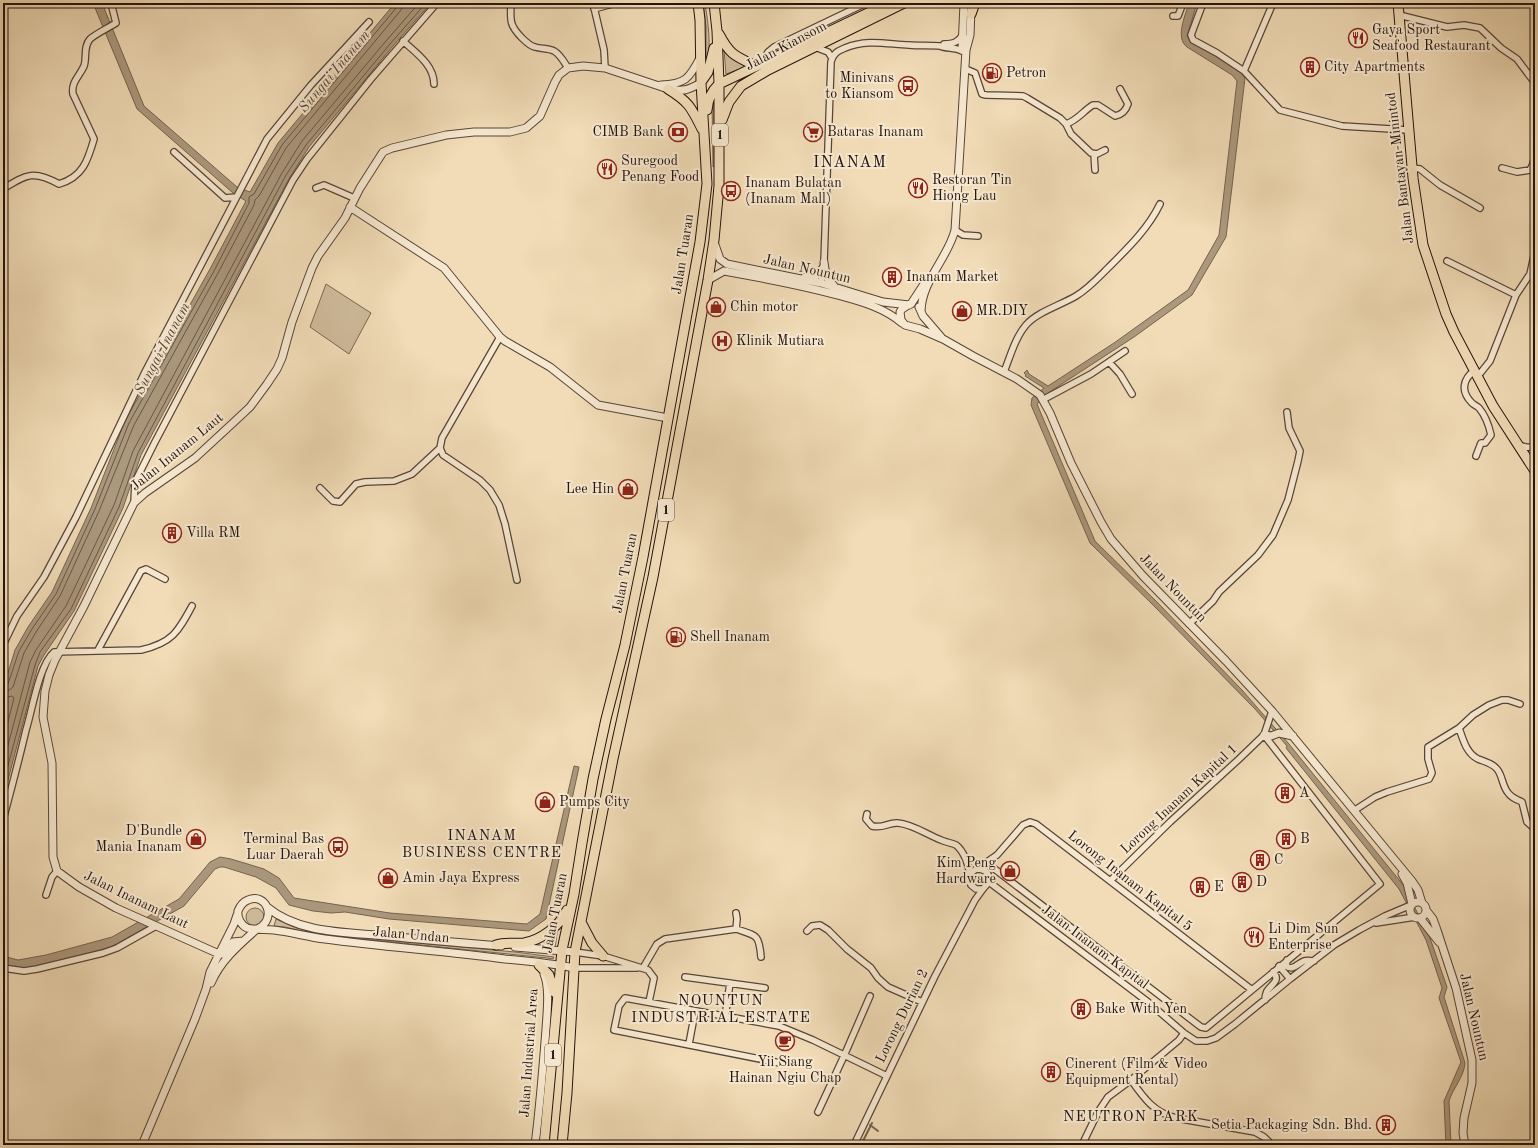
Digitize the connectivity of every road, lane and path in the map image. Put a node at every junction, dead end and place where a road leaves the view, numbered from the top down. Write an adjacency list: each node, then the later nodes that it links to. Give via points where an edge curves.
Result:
1 (111, 3): 53 (street, via 116,23 87,44 84,66 72,89 94,139 88,161 70,181 59,184 44,176 33,175)
2 (437, 3): 24 (street)
3 (616, 3): 17 (street)
4 (698, 3): 28 (main road, Jalan Tuaran / 1)
5 (714, 3): 22 (main road, Jalan Tuaran / 1)
6 (866, 3): 30 (street, via 774,47)
7 (889, 3): 30 (main road, Jalan Kiansom)
8 (904, 3): 25 (main road, Jalan Kiansom)
9 (964, 3): 23 (street)
10 (971, 3): 18 (street)
11 (975, 3): 18 (main road)
12 (1183, 3): 20 (street, via 1178,16)
13 (1203, 3): 34 (street, via 1190,35 1192,40)
14 (1273, 3): 34 (street)
15 (1398, 3): 19 (main road, Jalan Bantayan-Minintod)
16 (511, 4): 31 (street, via 510,18 516,32 534,47 554,50)
17 (594, 6): 32 (street)
18 (971, 14): 33 (street)
19 (1399, 15): 35 (street, via 1447,27 1464,25 1480,28 1501,48 1514,56); 44 (main road, Jalan Bantayan-Minintod)
20 (1173, 16)
21 (369, 22): 55 (street, via 274,130)
22 (717, 31): 30 (main road, via 736,57); 37 (main road, via 708,72); 38 (main road, Jalan Tuaran / 1)
23 (964, 32): 26 (street, via 956,42); 27 (street)
24 (403, 41): 36 (street, via 432,71); 92 (street, via 307,159 293,180 155,442 136,482)
25 (814, 46): 29 (street, via 828,52); 42 (main road, Jalan Kiansom, via 741,86 729,102)
26 (940, 46): 27 (street); 29 (street, via 861,42 838,51)
27 (962, 51): 72 (street, via 952,230 929,276)
28 (701, 57): 37 (main road, Jalan Tuaran / 1); 39 (street, via 685,80 676,84)
29 (832, 58): 65 (street)
30 (760, 65): 38 (main road, Jalan Kiansom)
31 (568, 68): 32 (street); 56 (street, Jalan Inanam Laut, via 559,75 540,116 526,128 510,132 446,135 387,149 381,154)
32 (606, 68): 39 (street)
33 (965, 70): 43 (street, via 975,73 982,94 1023,96); 60 (street)
34 (1244, 71): 44 (street, via 1280,110 1342,126)
35 (1535, 83)
36 (434, 84)
37 (701, 84): 40 (street, via 685,91); 45 (main road, Jalan Tuaran / 1)
38 (719, 84): 42 (main road, Jalan Tuaran / 1); 45 (main road, via 709,98)
39 (655, 85): 40 (street)
40 (668, 89): 45 (main road, via 691,107)
41 (1120, 89): 43 (street, via 1128,104 1127,109 1119,115 1115,116 1098,105 1093,105 1074,122)
42 (720, 124): 62 (main road, Jalan Tuaran / 1, via 719,186)
43 (1066, 124): 48 (street, via 1072,134)
44 (1408, 130): 50 (main road, Jalan Bantayan-Minintod)
45 (704, 134): 85 (main road, Jalan Tuaran / 1, via 707,184 700,242)
46 (1106, 150): 48 (street)
47 (174, 152): 55 (street, via 225,198)
48 (1094, 154): 52 (street)
49 (1535, 154): 51 (street, via 1530,170 1517,172)
50 (1412, 168): 59 (street, via 1420,169 1440,185); 81 (main road, Jalan Bantayan-Minintod, via 1422,245 1446,314)
51 (1502, 168)
52 (1095, 170)
53 (3, 188)
54 (316, 188): 56 (street, via 324,186)
55 (236, 197): 97 (street, via 145,372 76,517 44,577 17,616)
56 (354, 198): 58 (street, Jalan Inanam Laut)
57 (1160, 204): 80 (street, via 1154,217 1132,244 1088,288 1026,324)
58 (350, 207): 76 (street, via 444,268); 92 (street, Jalan Inanam Laut, via 312,268 294,314 282,358 267,384 250,407 195,458)
59 (1480, 208)
60 (955, 230): 61 (street, via 963,235); 73 (street, via 931,277 922,303)
61 (978, 236)
62 (714, 240): 66 (street, Jalan Nountun, via 719,256 724,262); 67 (main road, Jalan Tuaran / 1)
63 (1535, 251): 70 (street, via 1530,274)
64 (1447, 260): 70 (street)
65 (824, 265): 66 (street, via 816,276); 68 (street); 69 (street, via 826,276)
66 (793, 278): 68 (street, Jalan Nountun)
67 (708, 280): 71 (street, Jalan Nountun, via 724,271 809,287); 130 (main road, Jalan Tuaran / 1, via 654,576 604,798)
68 (822, 283): 69 (street, Jalan Nountun); 71 (street)
69 (834, 286): 72 (street, Jalan Nountun, via 884,302)
70 (1516, 295): 81 (street, via 1490,360)
71 (869, 304): 74 (street, Jalan Nountun, via 886,311)
72 (910, 304): 73 (street, Jalan Nountun, via 917,306); 74 (street, via 900,312)
73 (922, 312): 75 (street, via 918,325); 77 (street, Jalan Nountun)
74 (903, 323): 75 (street, Jalan Nountun)
75 (911, 327): 77 (street, Jalan Nountun)
76 (500, 337): 85 (street, via 550,367 598,405); 88 (street, via 442,438)
77 (943, 339): 80 (street, Jalan Nountun)
78 (1125, 351): 79 (street)
79 (1109, 362): 82 (street); 83 (street)
80 (1004, 372): 83 (street, Jalan Nountun, via 1036,391)
81 (1476, 373): 86 (main road, Jalan Bantayan-Minintod); 89 (street, via 1468,376 1464,387 1466,396 1480,409 1491,435 1485,443 1481,443)
82 (1132, 394)
83 (1044, 400): 96 (street, Jalan Nountun, via 1071,463 1111,539)
84 (1287, 412): 96 (street, via 1289,428 1300,451 1288,500 1273,536 1258,555)
85 (668, 418): 120 (main road, Jalan Tuaran / 1, via 636,594 592,786)
86 (1517, 444): 87 (street, via 1526,448); 90 (main road, Jalan Bantayan-Minintod)
87 (1535, 445)
88 (440, 448): 91 (street, via 412,474 394,481 356,484 340,502 333,501); 94 (street, via 443,455 480,480 499,505 506,524)
89 (1476, 456)
90 (1535, 471)
91 (320, 488)
92 (134, 503): 99 (street, Jalan Inanam Laut)
93 (166, 579): 98 (street, via 146,569 141,571)
94 (517, 580)
95 (192, 606): 98 (street, via 176,633 158,645 141,650)
96 (1189, 624): 101 (street, Jalan Nountun)
97 (3, 645)
98 (98, 650): 99 (street)
99 (60, 652): 107 (street, via 54,652 44,667); 113 (street, Jalan Inanam Laut, via 49,675 43,717 52,763 53,857)
100 (1520, 704): 102 (street, via 1502,700 1479,711)
101 (1272, 711): 103 (street); 104 (street, Jalan Nountun)
102 (1459, 728): 105 (street, via 1428,747 1432,773 1429,779 1381,795); 108 (street, via 1468,750 1474,756 1496,767 1508,793 1522,802 1527,822)
103 (1264, 735): 104 (street, via 1283,733); 116 (street, Lorong Inanam Kapital 1); 145 (street, via 1380,884)
104 (1293, 736): 105 (street, Jalan Nountun)
105 (1355, 810): 110 (street, Jalan Nountun)
106 (867, 814): 114 (street, via 866,819 872,826 879,828 898,823 956,845 965,858)
107 (3, 820)
108 (1535, 829)
109 (997, 855): 111 (street, Lorong Inanam Kapital 5); 112 (street, Lorong Inanam Kapital 5); 116 (street, Lorong Inanam Kapital 5, via 1023,825 1030,822)
110 (1394, 861): 123 (street, Jalan Nountun, via 1412,881); 124 (street, Jalan Nountun, via 1407,882)
111 (992, 867): 115 (street, Lorong Inanam Kapital 5); 159 (street, via 1202,1027 1206,1028)
112 (978, 869): 114 (street); 115 (street)
113 (57, 871): 121 (street, via 52,877); 132 (street, Jalan Inanam Laut, via 79,887)
114 (970, 875): 117 (street)
115 (989, 875): 118 (street)
116 (1110, 881): 159 (street, Lorong Inanam Kapital 5)
117 (970, 882): 119 (street, via 973,887); 122 (street)
118 (989, 882): 119 (street); 167 (street, Jalan Inanam Kapital, via 1148,1002)
119 (983, 889): 122 (street, Lorong Durian 2)
120 (574, 894): 138 (main road, via 563,918 544,934 525,943); 139 (main road, Jalan Tuaran / 1)
121 (46, 895)
122 (975, 900): 164 (street, Lorong Durian 2)
123 (1422, 903): 124 (street); 127 (street, Jalan Nountun)
124 (1412, 904): 129 (street, Jalan Nountun, via 1412,916); 131 (street, Jalan Inanam Kapital)
125 (267, 907): 126 (street, Jalan Undan, via 262,901 253,899 244,902); 133 (street, via 268,920); 138 (street, Jalan Undan, via 278,916 322,929)
126 (239, 910): 133 (street, Jalan Undan, via 242,925); 141 (street)
127 (1426, 910): 129 (street, via 1424,916); 137 (street, Jalan Nountun, via 1433,919)
128 (736, 913): 134 (street)
129 (1418, 918): 131 (street, Jalan Inanam Kapital); 137 (street, Jalan Nountun)
130 (581, 922): 140 (main road, Jalan Tuaran / 1); 142 (main road, via 592,944)
131 (1372, 923): 146 (street, Jalan Inanam Kapital, via 1334,945)
132 (156, 926): 141 (street, Jalan Inanam Laut); 150 (street, via 104,953 38,969 24,971)
133 (258, 929): 136 (street); 144 (street, Jalan Undan, via 323,939)
134 (736, 929): 143 (street, via 756,936 760,943); 152 (street, via 665,939 657,944)
135 (807, 932): 164 (street, via 812,926 820,925 872,968 888,987)
136 (243, 941): 141 (street, via 233,942); 158 (street, via 220,966)
137 (1440, 943): 181 (street, Jalan Nountun, via 1456,988 1472,1060 1472,1083 1464,1118)
138 (496, 945): 139 (street, Jalan Undan)
139 (562, 950): 140 (street, Jalan Undan); 148 (main road, Jalan Tuaran / 1)
140 (575, 952): 142 (street); 151 (main road, Jalan Tuaran / 1)
141 (219, 954): 158 (street, via 210,972)
142 (603, 956): 152 (street)
143 (761, 957)
144 (525, 960): 147 (street); 148 (street, Jalan Undan)
145 (1287, 960): 146 (street, Jalan Inanam Kapital, via 1286,966 1291,968 1305,961); 149 (street)
146 (1314, 961): 155 (street, Jalan Inanam Kapital)
147 (539, 964): 162 (main road, via 551,979); 175 (street, Jalan Industrial Area, via 547,985 547,1014)
148 (560, 965): 151 (street, Jalan Undan); 162 (main road, Jalan Tuaran / 1)
149 (1279, 966): 153 (street); 155 (street)
150 (3, 968)
151 (574, 968): 152 (street); 177 (main road, Jalan Tuaran / 1)
152 (643, 968): 163 (street, via 654,978)
153 (1273, 972): 159 (street); 161 (street, Jalan Inanam Kapital, via 1276,980 1267,991)
154 (685, 977): 156 (street)
155 (1290, 979): 161 (street, Jalan Inanam Kapital)
156 (730, 983): 157 (street); 166 (street)
157 (765, 988)
158 (206, 989): 174 (street)
159 (1252, 990)
160 (870, 996): 169 (street)
161 (1265, 1000): 167 (street, Jalan Inanam Kapital, via 1216,1038 1196,1041)
162 (557, 1001): 176 (main road, Jalan Tuaran / 1)
163 (649, 1002): 165 (street); 168 (street, via 625,998 619,1006 614,1030)
164 (922, 1002): 171 (street, Lorong Durian 2)
165 (695, 1012): 166 (street); 168 (street)
166 (725, 1017): 169 (street, via 778,1026)
167 (1184, 1033): 172 (street)
168 (689, 1044): 170 (street)
169 (844, 1056): 171 (street); 173 (street)
170 (780, 1063)
171 (887, 1076): 178 (street, Lorong Durian 2)
172 (1131, 1080): 179 (street, via 1108,1096); 180 (street, via 1145,1100 1164,1115 1255,1132)
173 (818, 1112)
174 (142, 1145)
175 (536, 1145)
176 (544, 1145)
177 (562, 1145)
178 (854, 1145)
179 (1082, 1145)
180 (1272, 1145)
181 (1465, 1145)

